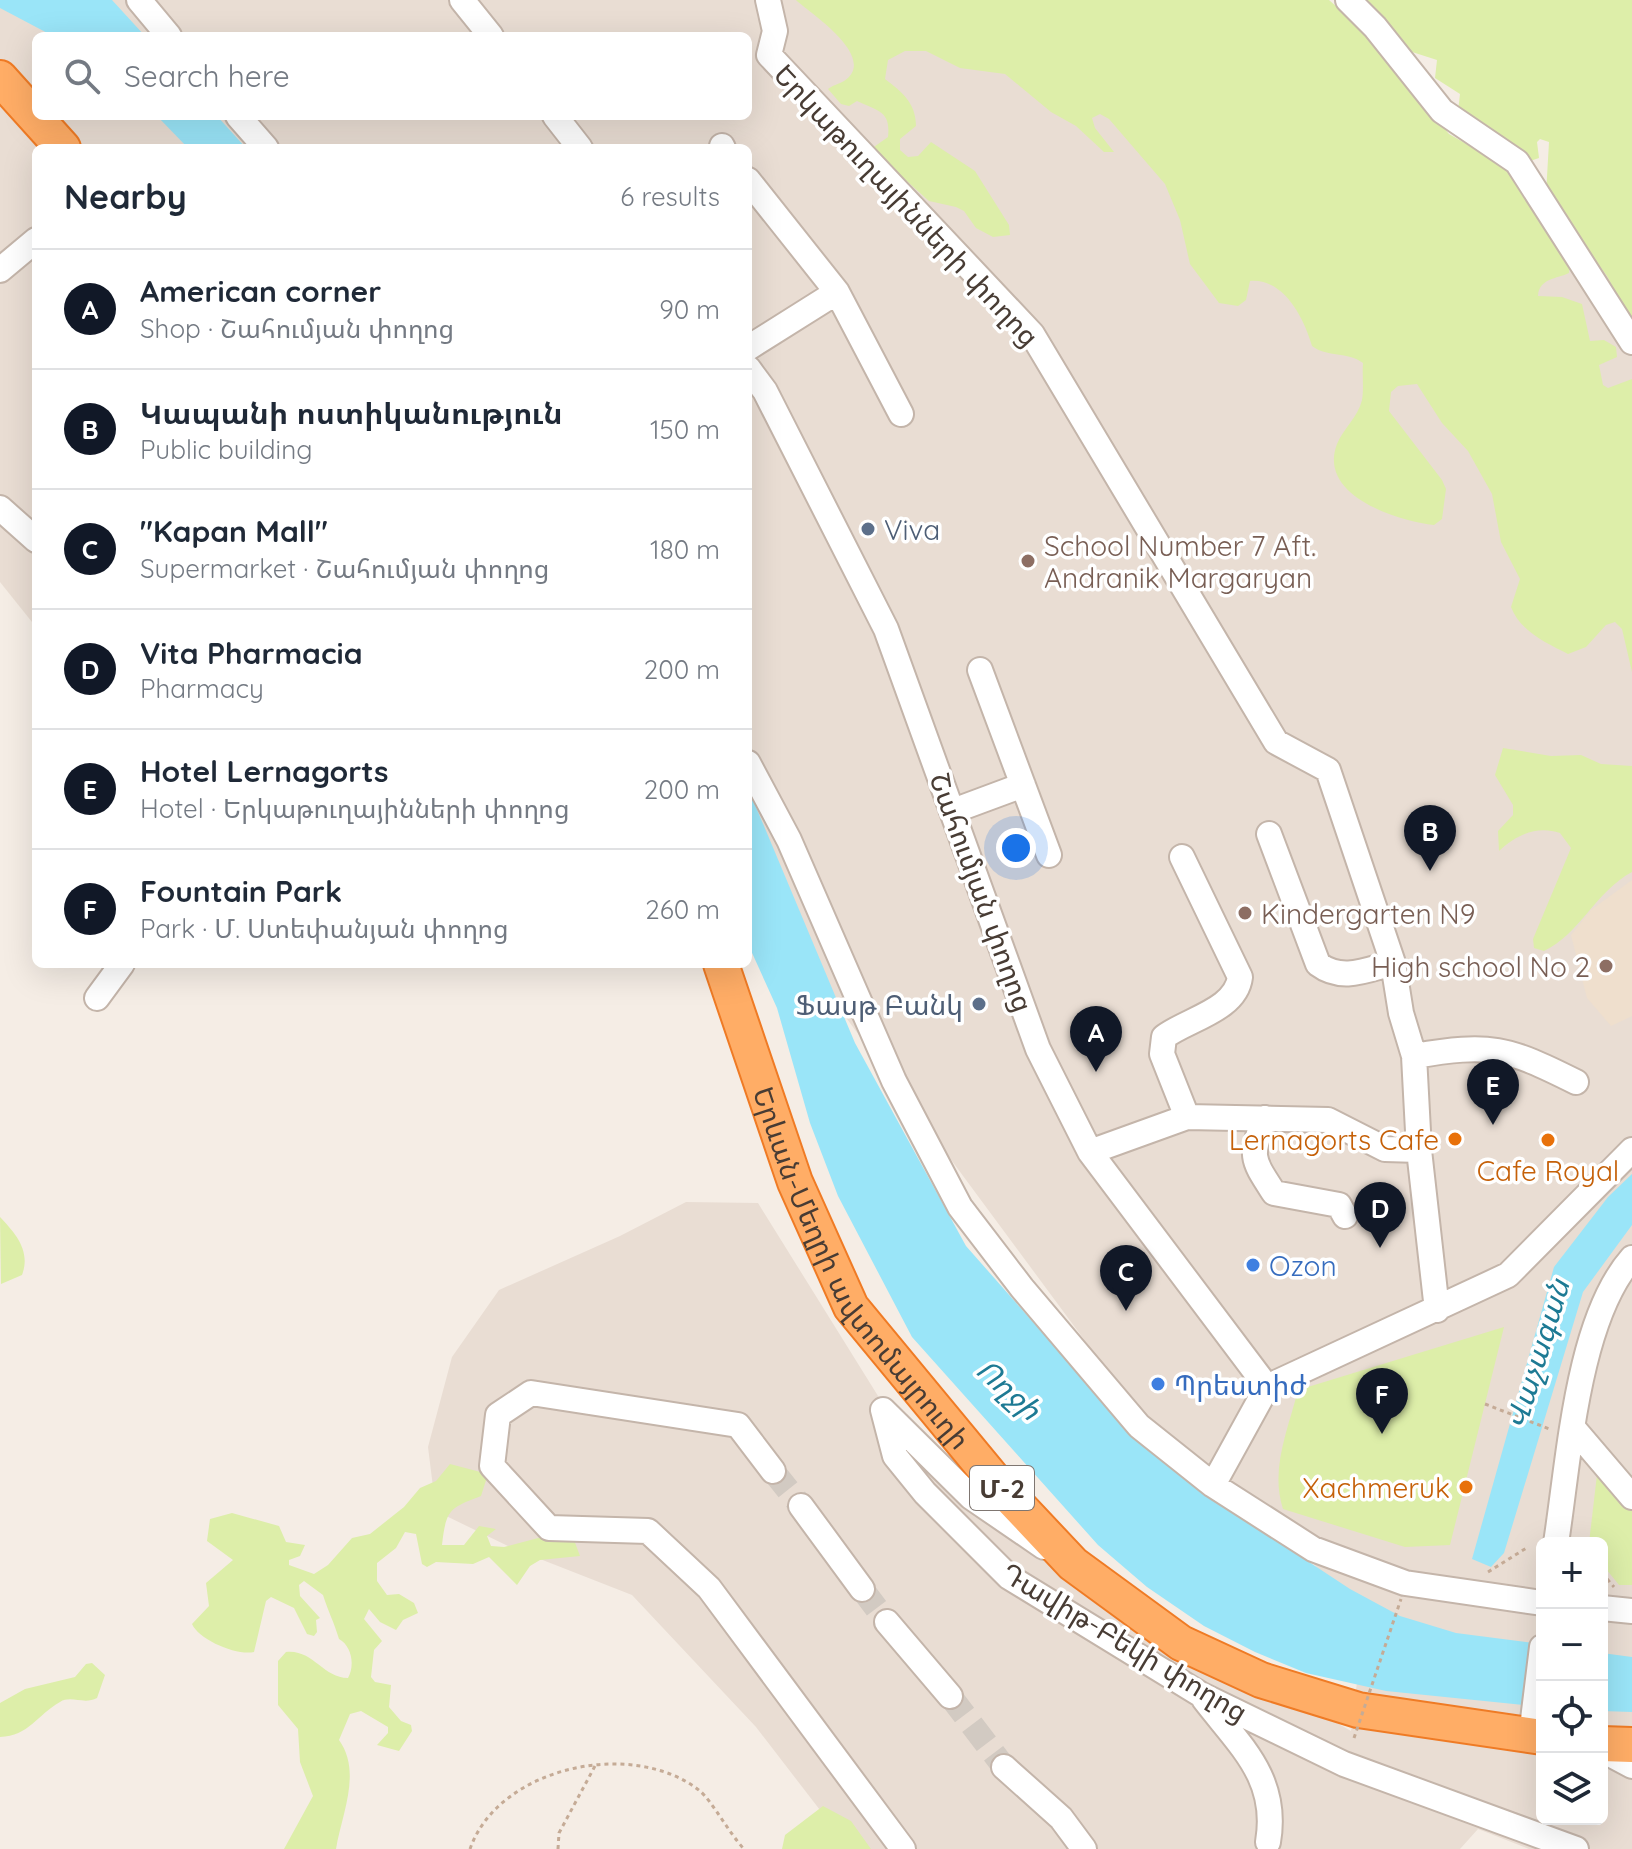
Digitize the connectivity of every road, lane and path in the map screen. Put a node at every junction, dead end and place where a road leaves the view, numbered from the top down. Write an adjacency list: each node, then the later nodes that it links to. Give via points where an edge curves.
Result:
1 (139, 0): 5 (street)
2 (462, 0): 6 (street)
3 (768, 0): 32 (street, Երկաթուղայինների փողոց, via 775,31 769,55 1032,334 1276,742 1328,770)
4 (1348, 0): 19 (street, via 1442,111 1517,162)
5 (166, 32)
6 (488, 32)
7 (0, 78): 8 (highway)
8 (32, 114)
9 (38, 120): 12 (highway)
10 (242, 120): 13 (street)
11 (558, 120): 14 (street)
12 (59, 144)
13 (262, 144)
14 (577, 144)
15 (752, 185): 18 (street)
16 (32, 243): 17 (street)
17 (0, 270)
18 (837, 292): 20 (street); 22 (street)
19 (1632, 342)
20 (752, 345)
21 (752, 373): 28 (street, Շահումյան փողոց, via 886,629)
22 (901, 414)
23 (0, 508): 24 (street)
24 (32, 536)
25 (980, 670): 27 (street)
26 (752, 771): 51 (street, via 789,840 894,1081 960,1207 1139,1426)
27 (1023, 785): 28 (street); 30 (street)
28 (953, 811): 42 (street, Շահումյան փողոց, via 1038,1049)
29 (1269, 834): 32 (street, via 1318,964 1332,974 1350,974)
30 (1049, 855)
31 (1182, 857): 38 (street, via 1240,977 1239,989 1229,1001 1164,1037 1162,1054)
32 (1393, 963): 36 (street, Երկաթուղայինների փողոց)
33 (119, 968): 35 (street)
34 (722, 968): 56 (highway, Երևան-Մեղրի ավտոմայրուղի / Մ-2, via 795,1182 851,1307 994,1480)
35 (97, 998)
36 (1414, 1056): 37 (street, via 1471,1046 1520,1054); 40 (street, Երկաթուղայինների փողոց)
37 (1576, 1082)
38 (1187, 1117): 39 (street); 42 (street)
39 (1265, 1118): 40 (street, via 1328,1120 1385,1149); 43 (street, via 1252,1149 1254,1163 1274,1193 1339,1205)
40 (1419, 1150): 46 (street, Երկաթուղայինների փողոց)
41 (1632, 1150): 46 (street, via 1508,1275)
42 (1090, 1152): 47 (street, Շահումյան փողոց)
43 (1345, 1216)
44 (1632, 1258): 45 (street)
45 (1623, 1284): 49 (street, via 1593,1326)
46 (1437, 1310): 47 (street)
47 (1267, 1387): 51 (street)
48 (1485, 1404): 49 (path)
49 (1574, 1434): 52 (street); 54 (street)
50 (773, 1471): 78 (street, via 738,1425 531,1393 498,1415 492,1466 549,1528 648,1531 709,1588)
51 (1213, 1485): 61 (street, via 1313,1549 1405,1583)
52 (1632, 1497)
53 (801, 1506): 58 (street)
54 (1557, 1537)
55 (1528, 1547): 57 (path, via 1487,1573)
56 (1073, 1564): 64 (street, Դավիթ-Բեկի փողոց, via 971,1497 883,1410 895,1456 1009,1577); 66 (highway, Երևան-Մեղրի ավտոմայրուղի / Մ-2, via 1181,1643 1261,1680 1358,1710)
57 (1476, 1573)
58 (862, 1589)
59 (1608, 1598): 62 (street)
60 (1401, 1599): 67 (path, bridge)
61 (1536, 1602)
62 (1632, 1611)
63 (887, 1622): 65 (street)
64 (1200, 1694): 74 (street, via 1263,1779 1273,1814); 80 (street, Դավիթ-Բեկի փողոց, via 1344,1764)
65 (950, 1696)
66 (1536, 1731)
67 (1354, 1738)
68 (1632, 1745): 69 (highway)
69 (1608, 1747)
70 (1608, 1751): 72 (street)
71 (596, 1764): 75 (path, via 548,1775 519,1791 482,1823); 76 (path, via 559,1833); 77 (path, via 633,1765 702,1792)
72 (1632, 1766)
73 (1004, 1767): 79 (street, via 1061,1818)
74 (1268, 1842)
75 (470, 1849)
76 (558, 1849)
77 (744, 1849)
78 (903, 1849)
79 (1084, 1849)
80 (1576, 1849)

